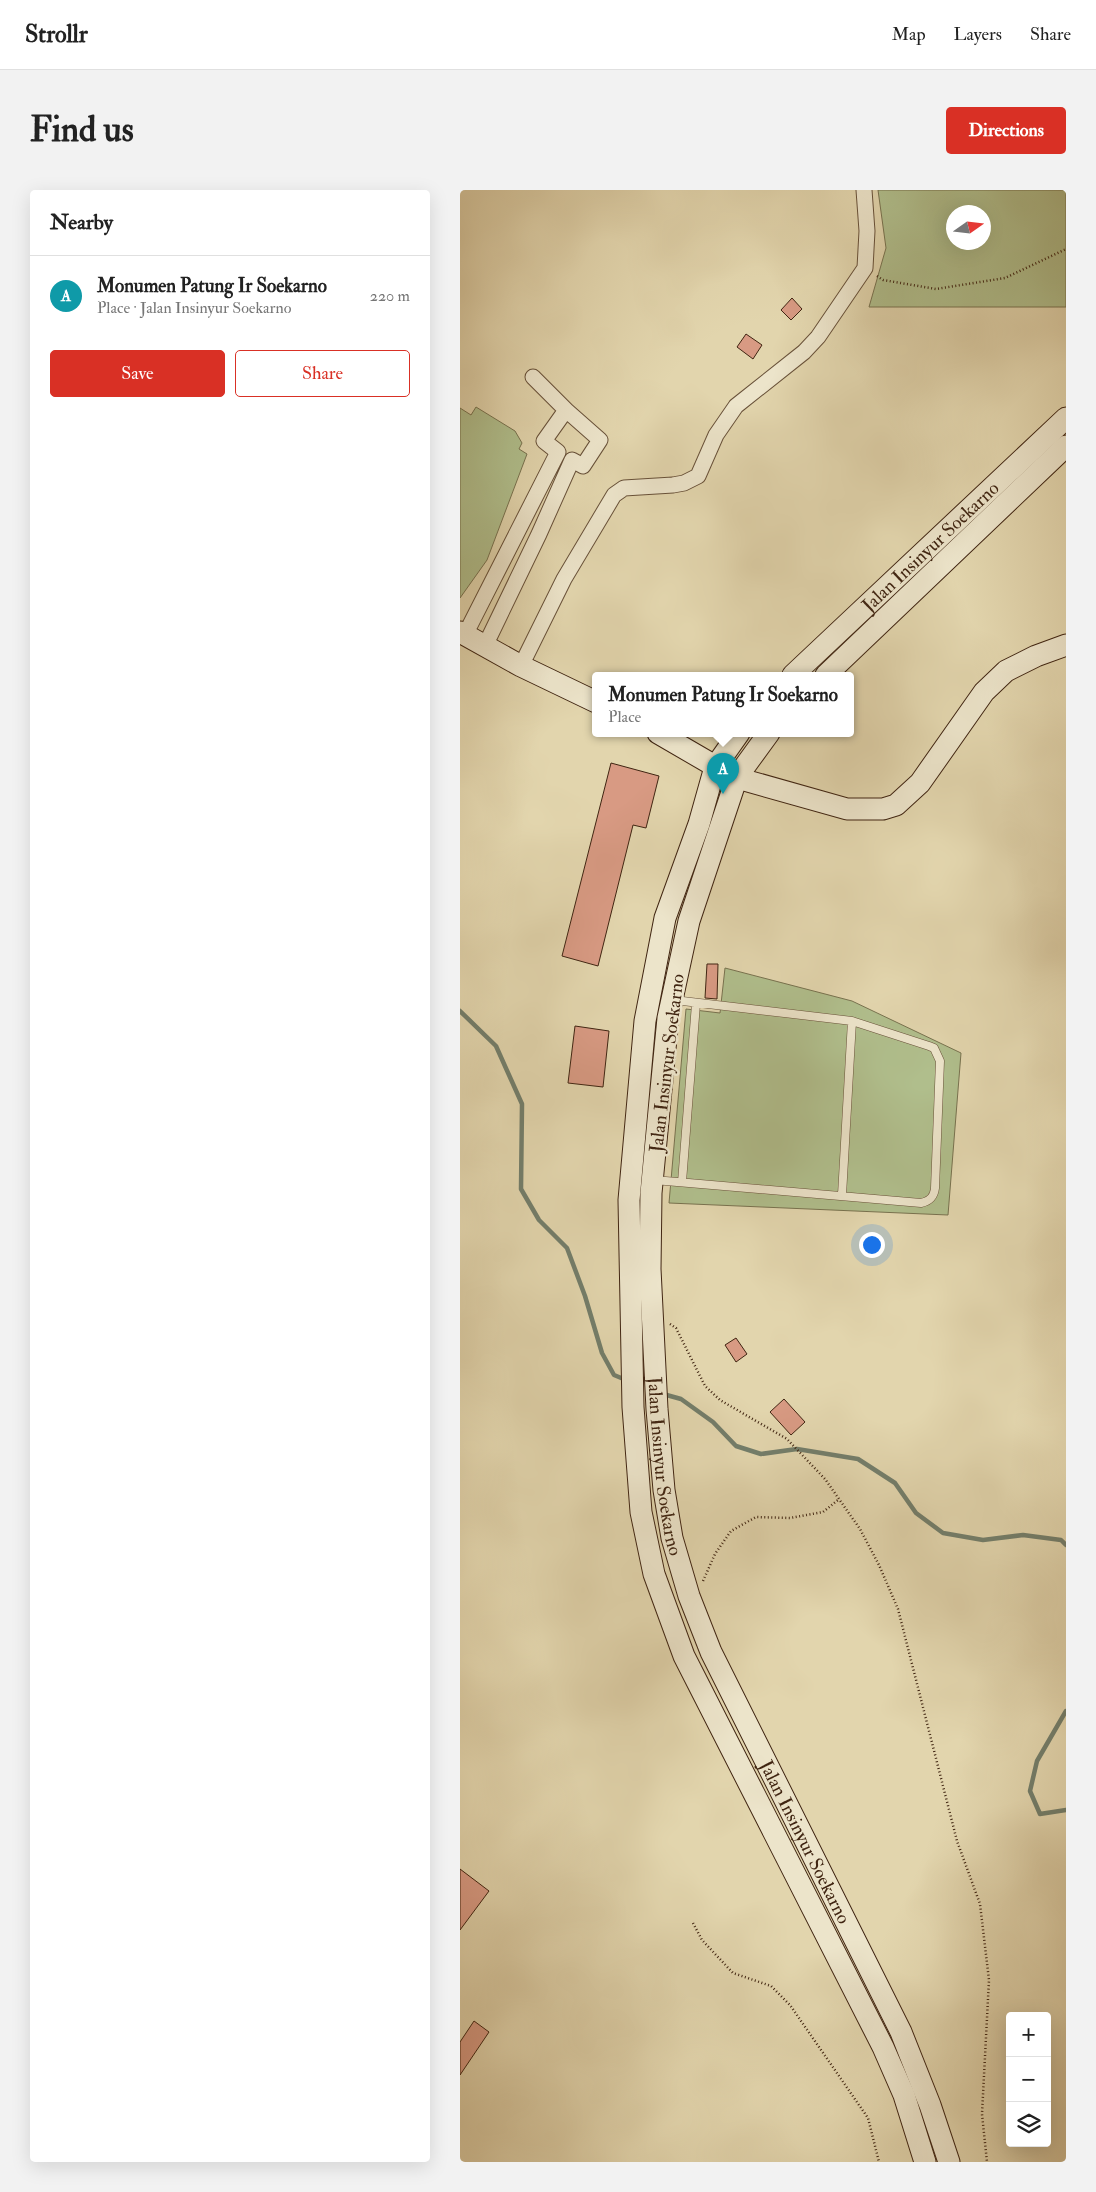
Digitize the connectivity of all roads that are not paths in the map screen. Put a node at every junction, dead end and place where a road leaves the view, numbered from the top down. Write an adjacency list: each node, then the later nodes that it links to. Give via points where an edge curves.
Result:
1 (864, 190): 11 (street, via 865,268 814,342 736,406 724,420 698,476 673,485 624,488 614,495 560,588)
2 (532, 377): 3 (street)
3 (566, 410): 6 (street, via 544,441); 7 (street, via 600,440 583,466)
4 (1066, 418): 12 (main road, Jalan Insinyur Soekarno)
5 (1066, 446): 13 (main road, Jalan Insinyur Soekarno)
6 (558, 452): 7 (street); 8 (street)
7 (572, 460): 10 (street)
8 (462, 633): 10 (main road)
9 (1066, 645): 19 (main road, via 1018,664 995,681 920,783 896,805 847,809)
10 (485, 646): 11 (main road)
11 (521, 666): 14 (main road)
12 (796, 672)
13 (829, 672)
14 (592, 700)
15 (665, 737): 18 (main road)
16 (736, 737): 18 (main road, Jalan Insinyur Soekarno)
17 (766, 737): 19 (main road, Jalan Insinyur Soekarno)
18 (715, 767): 19 (main road); 27 (main road, Jalan Insinyur Soekarno, via 699,824 665,918 645,1021 629,1200)
19 (737, 777): 20 (main road, Jalan Insinyur Soekarno, via 688,921)
20 (672, 1000): 21 (lane); 23 (main road, Jalan Insinyur Soekarno)
21 (696, 1004): 22 (lane); 24 (lane)
22 (852, 1021): 25 (lane); 25 (lane, via 914,1040 934,1048 938,1054 935,1188 931,1199 921,1203)
23 (652, 1180): 24 (lane); 26 (main road, Jalan Insinyur Soekarno, via 650,1269)
24 (682, 1182): 25 (lane)
25 (842, 1195)
26 (656, 1361): 27 (main road); 29 (main road, Jalan Insinyur Soekarno, via 664,1490 672,1538 689,1596 711,1652 901,2032)
27 (632, 1363): 28 (main road, Jalan Insinyur Soekarno, via 641,1512 654,1574 684,1656 883,2047 904,2095)
28 (925, 2162)
29 (949, 2162)

